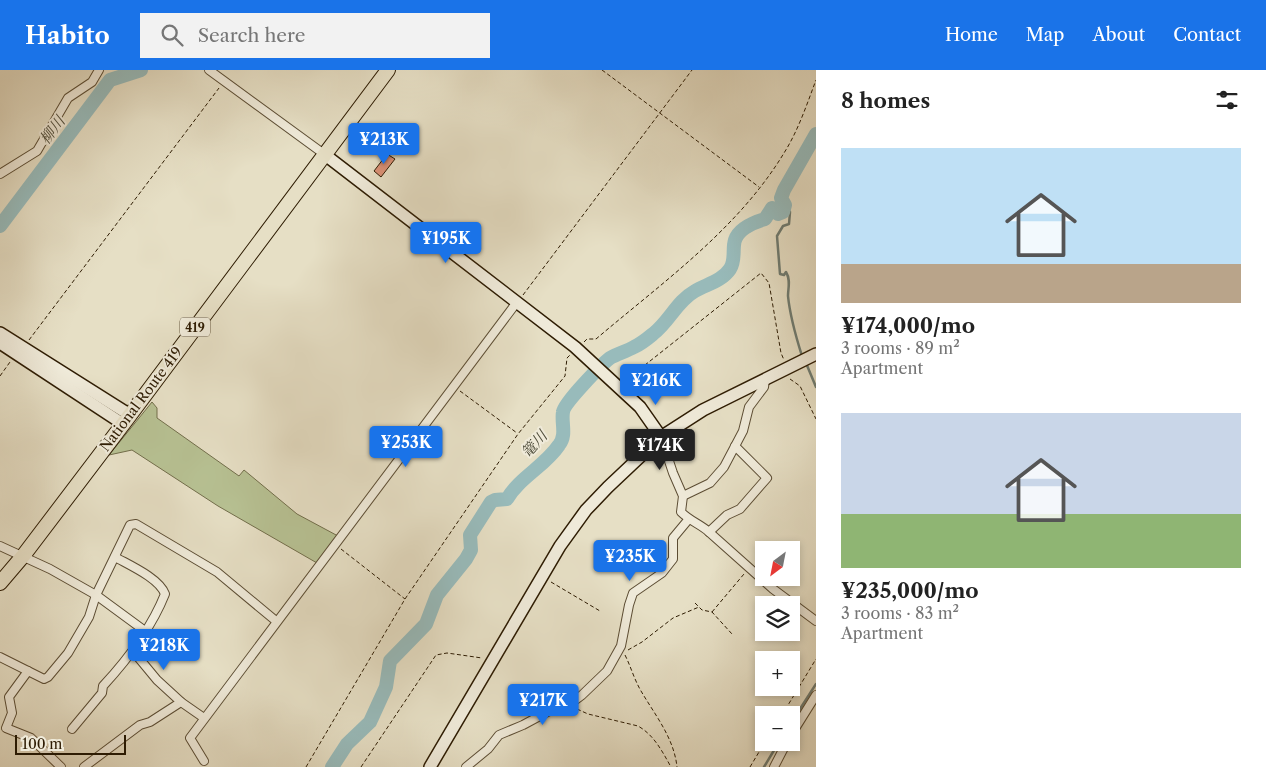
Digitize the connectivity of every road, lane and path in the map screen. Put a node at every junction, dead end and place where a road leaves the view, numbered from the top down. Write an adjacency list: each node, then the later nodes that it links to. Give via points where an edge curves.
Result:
1 (99, 70): 10 (street, via 92,82 68,98 37,150)
2 (388, 70): 9 (highway, National Route 419 / 419)
3 (602, 70): 8 (path)
4 (692, 70): 8 (path)
5 (210, 71): 7 (street)
6 (816, 80): 11 (path, via 785,152)
7 (224, 81): 9 (street); 15 (path)
8 (659, 114): 11 (path); 12 (path)
9 (324, 154): 12 (street); 23 (highway, National Route 419 / 419)
10 (0, 174)
11 (760, 188): 16 (path, via 723,231 596,339 587,339)
12 (517, 302): 16 (street); 20 (street)
13 (0, 333): 15 (street)
14 (0, 343): 23 (street)
15 (22, 348): 23 (street)
16 (579, 351): 21 (street); 24 (path, via 567,358 565,376)
17 (812, 357): 18 (street)
18 (786, 370): 19 (street); 21 (path, via 769,282 761,273 640,369 638,381); 22 (path, via 800,386)
19 (765, 380): 25 (street, via 727,397); 26 (street, via 764,387 747,412)
20 (454, 386): 24 (path); 30 (street)
21 (622, 390): 25 (street)
22 (816, 419)
23 (126, 420): 32 (highway, National Route 419 / 419)
24 (518, 434): 38 (path)
25 (662, 437): 27 (street, via 672,473); 35 (street, via 586,510)
26 (735, 446): 27 (street, via 724,467 710,483); 29 (street, via 767,478 740,509 727,515)
27 (683, 496): 28 (street, via 681,512)
28 (688, 520): 29 (street); 54 (street, via 673,538 673,560 662,574 633,593 621,646 607,671)
29 (709, 532): 34 (street)
30 (335, 544): 38 (path); 43 (street)
31 (0, 546): 32 (street)
32 (23, 556): 36 (highway, National Route 419 / 419); 37 (street)
33 (114, 557): 37 (street); 43 (street, via 130,524 136,524 217,572); 45 (street, via 141,571 164,591 162,603)
34 (750, 568): 42 (path); 44 (street)
35 (542, 576): 41 (path); 50 (street)
36 (0, 583)
37 (96, 595): 45 (street); 51 (street, via 89,617 68,653 48,677)
38 (405, 599): 64 (path)
39 (695, 603): 40 (path)
40 (699, 607): 42 (path); 69 (path, via 673,618 642,642 623,650 636,681 667,734)
41 (600, 611)
42 (712, 612): 46 (path)
43 (276, 621): 56 (street)
44 (816, 621)
45 (145, 631): 47 (street)
46 (732, 634)
47 (133, 651): 53 (street); 58 (street)
48 (0, 657): 51 (street)
49 (816, 659): 55 (path)
50 (492, 660): 65 (path, via 447,653 436,655); 66 (street)
51 (28, 672): 62 (street, via 9,697 12,713 6,728 31,738)
52 (816, 695): 57 (street)
53 (181, 702): 56 (street); 63 (street, via 140,725)
54 (570, 704): 67 (street, via 505,731); 68 (path, via 588,714 646,730)
55 (787, 706)
56 (204, 718): 61 (street, via 190,738)
57 (800, 721)
58 (72, 729)
59 (760, 751): 70 (path)
60 (782, 751): 71 (street)
61 (204, 761)
62 (61, 767)
63 (84, 767)
64 (306, 767)
65 (361, 767)
66 (430, 767)
67 (466, 767)
68 (671, 767)
69 (677, 767)
70 (750, 767)
71 (774, 767)

